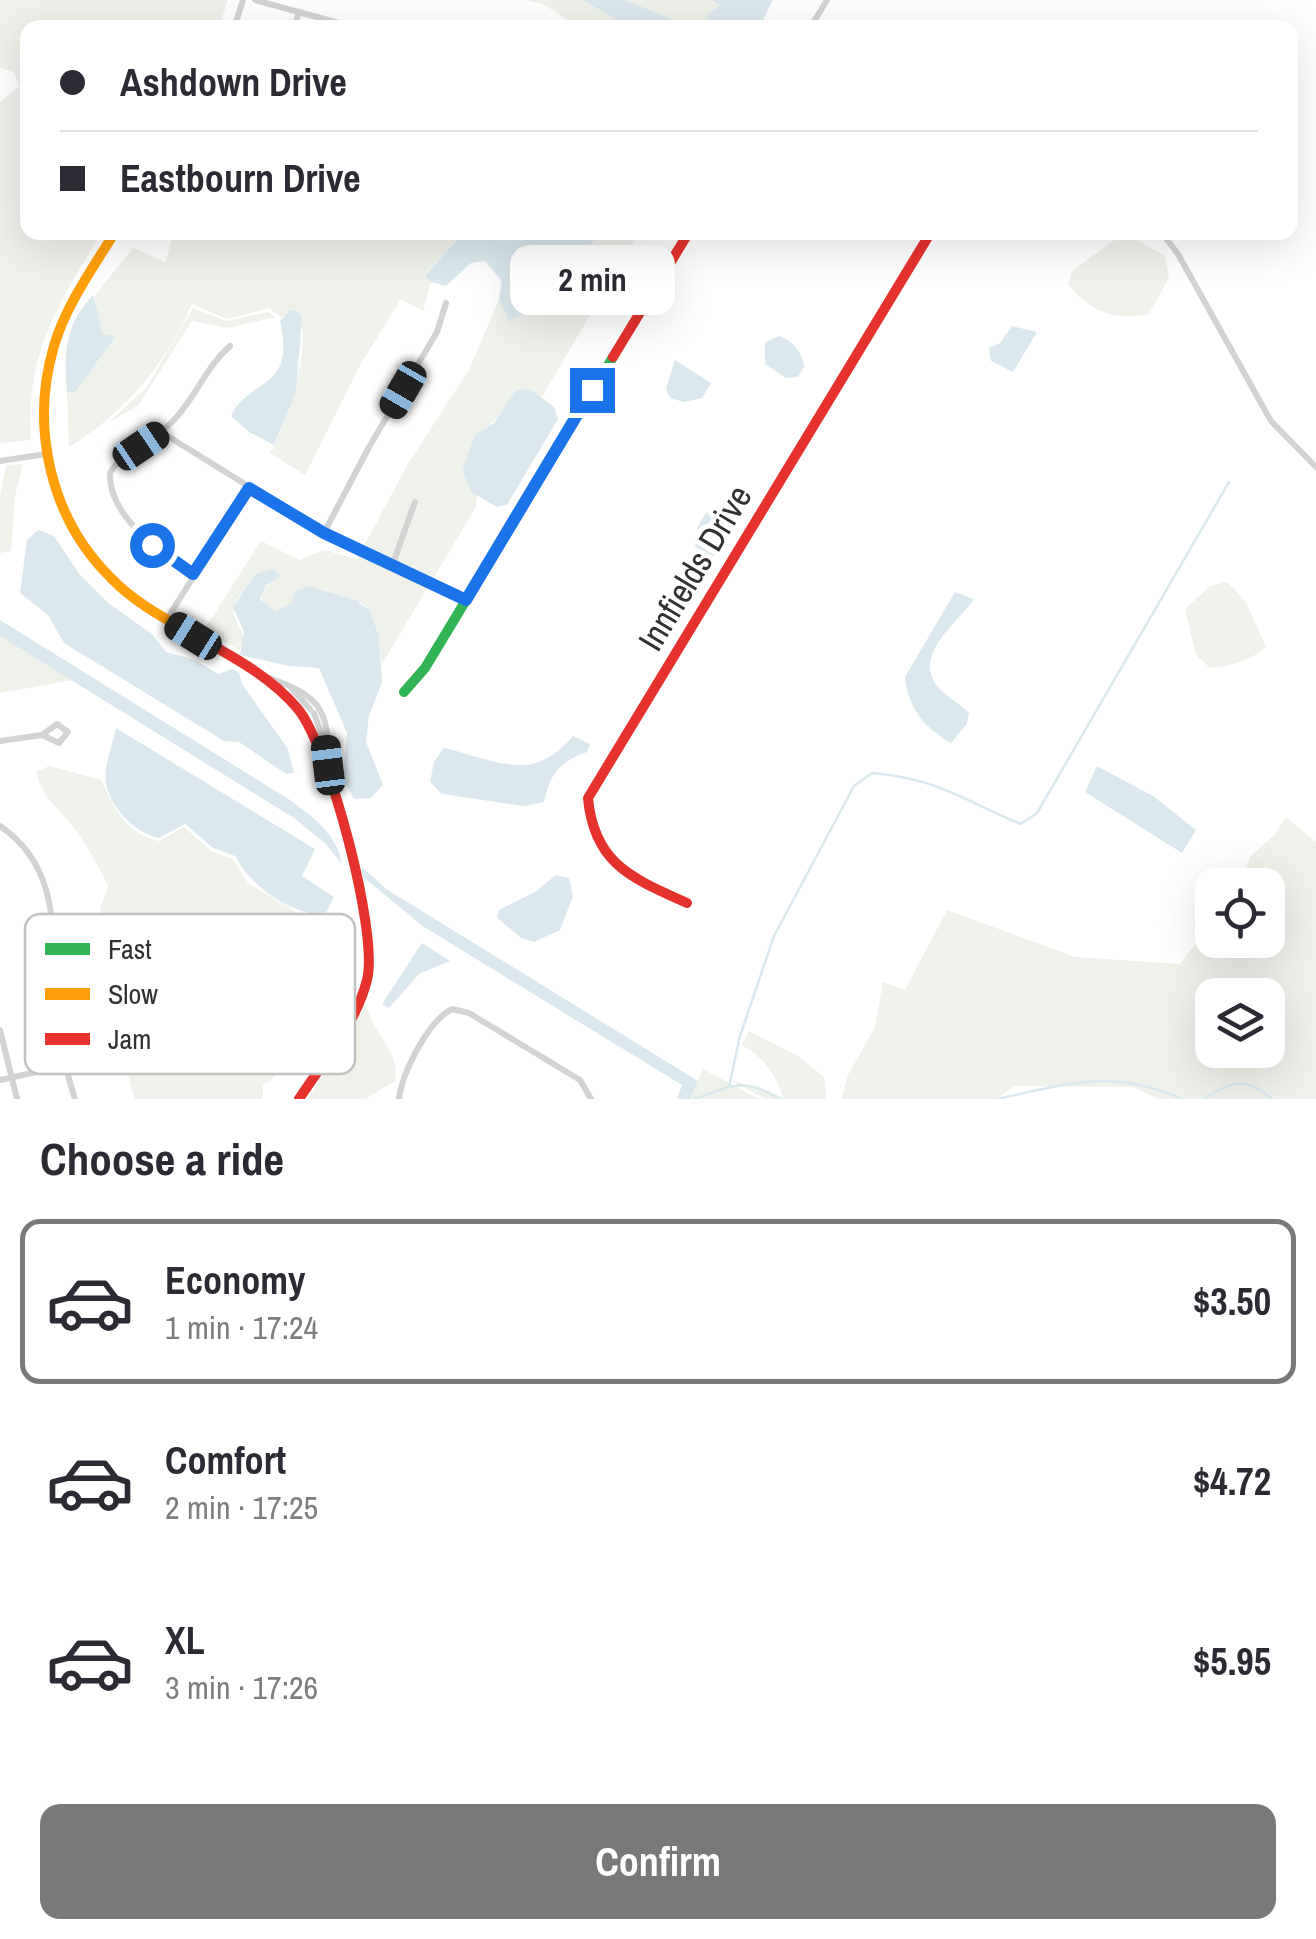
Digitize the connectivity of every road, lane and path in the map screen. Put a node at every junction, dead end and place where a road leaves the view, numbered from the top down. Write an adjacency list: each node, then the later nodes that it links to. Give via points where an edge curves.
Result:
1 (255, 0): 2 (street)
2 (299, 12): 3 (street); 4 (street)
3 (296, 20)
4 (326, 20)
5 (110, 240): 12 (street, via 54,345 44,390)
6 (684, 240): 20 (street)
7 (926, 240): 29 (street, Innfields Drive, via 588,798 603,856)
8 (1167, 240): 14 (street, via 1271,421)
9 (446, 303): 17 (street, via 437,332)
10 (230, 346): 11 (street)
11 (161, 432): 15 (street); 19 (street, via 120,459 110,482 137,528)
12 (46, 454): 13 (street); 21 (street, via 62,508 88,553)
13 (0, 461)
14 (1316, 468)
15 (249, 488): 17 (street); 19 (street)
16 (415, 502): 18 (street)
17 (324, 533): 18 (street)
18 (392, 566): 20 (street)
19 (193, 574): 21 (street)
20 (466, 600): 24 (street)
21 (166, 619): 22 (street)
22 (256, 674): 23 (street); 27 (street, via 297,707)
23 (287, 685): 27 (street, via 312,711); 27 (street, via 312,699 325,718)
24 (404, 692)
25 (42, 735): 26 (street)
26 (0, 741)
27 (328, 765): 31 (street, via 367,929 370,966)
28 (0, 826): 30 (street, via 35,865)
29 (687, 903)
30 (54, 914)
31 (355, 1008)
32 (0, 1030): 36 (street)
33 (25, 1074): 36 (street)
34 (67, 1074): 39 (street)
35 (314, 1074): 40 (street)
36 (13, 1076): 37 (street); 38 (street)
37 (0, 1080)
38 (17, 1099)
39 (75, 1099)
40 (299, 1099)
41 (398, 1099): 42 (street, via 408,1067 436,1022 446,1011 462,1009 580,1080)
42 (591, 1099)

